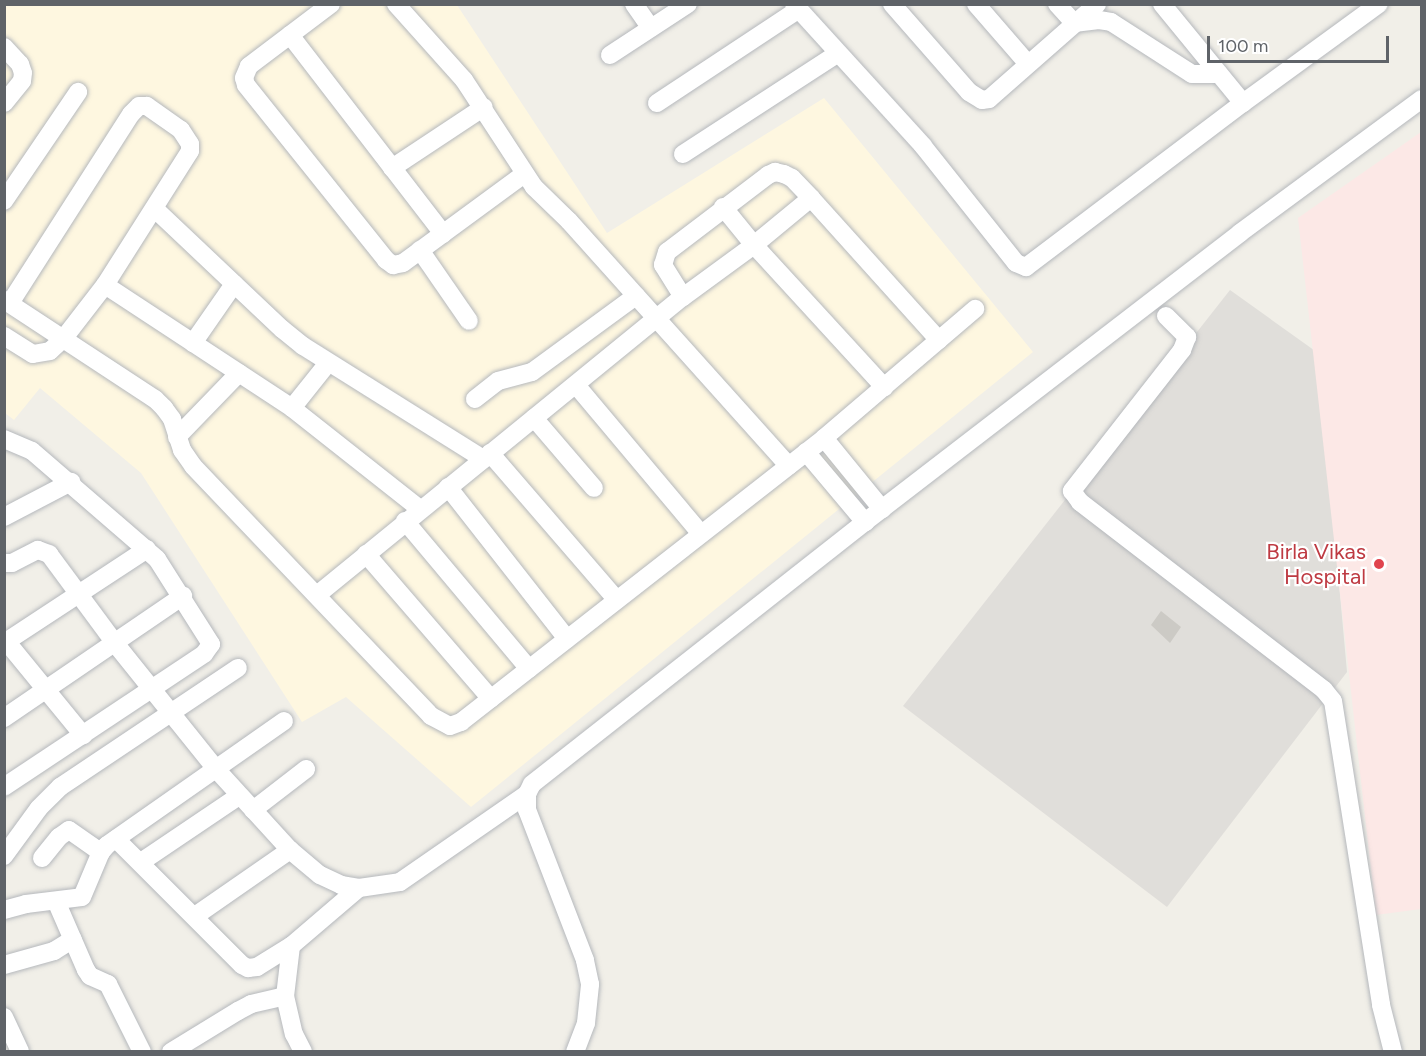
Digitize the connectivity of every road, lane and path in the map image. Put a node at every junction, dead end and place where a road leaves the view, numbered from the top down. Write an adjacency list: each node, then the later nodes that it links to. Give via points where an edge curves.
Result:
1 (331, 4): 14 (street)
2 (396, 4): 25 (street)
3 (634, 4): 13 (street)
4 (688, 4): 13 (street)
5 (892, 4): 18 (street, via 975,98 989,99)
6 (976, 4): 18 (street)
7 (1057, 4): 12 (street)
8 (1097, 4): 12 (street)
9 (1162, 4): 19 (street)
10 (1379, 4): 24 (street)
11 (796, 7): 16 (street); 23 (street)
12 (1074, 23): 18 (street); 19 (street, via 1111,22 1192,74)
13 (651, 28): 17 (street)
14 (290, 35): 27 (street); 35 (street, via 249,66 243,78 246,85 386,260 393,265 403,263)
15 (4, 46): 22 (street, via 23,73 18,89)
16 (837, 54): 24 (street, via 923,146 1016,263 1026,267); 26 (street)
17 (610, 55)
18 (1028, 64)
19 (1220, 74): 24 (street)
20 (78, 92): 30 (street)
21 (1422, 99): 65 (street, via 1240,233)
22 (4, 103)
23 (657, 103)
24 (1243, 103)
25 (484, 107): 27 (street); 28 (street)
26 (683, 154)
27 (392, 168): 33 (street)
28 (524, 174): 33 (street); 38 (street)
29 (811, 198): 31 (street, via 792,178 775,172); 34 (street); 47 (street)
30 (4, 201)
31 (723, 207): 34 (street); 39 (street, via 663,258 663,265)
32 (155, 209): 36 (street); 37 (street); 40 (street, via 190,151 190,144 181,130 147,106 139,106)
33 (442, 234): 35 (street)
34 (754, 245): 39 (street); 52 (street)
35 (420, 250): 44 (street)
36 (234, 284): 48 (street); 49 (street, via 282,329)
37 (105, 285): 46 (street); 48 (street)
38 (636, 296): 43 (street); 53 (street, via 532,372 498,381)
39 (683, 297): 43 (street)
40 (7, 302): 46 (street)
41 (975, 309): 47 (street)
42 (1166, 316): 116 (street, via 1184,331 1186,343 1072,491 1080,502 1315,683 1333,701 1381,1005)
43 (658, 320): 51 (street); 61 (street)
44 (469, 321)
45 (4, 336): 46 (street, via 33,354 50,351)
46 (64, 338): 56 (street, via 155,399 171,419)
47 (939, 340): 52 (street)
48 (193, 343): 50 (street)
49 (328, 363): 54 (street); 60 (street)
50 (239, 373): 54 (street); 56 (street)
51 (576, 385): 55 (street); 70 (street)
52 (884, 387): 57 (street)
53 (475, 399)
54 (292, 408): 66 (street)
55 (534, 418): 60 (street); 64 (street)
56 (177, 436): 75 (street, via 194,466)
57 (824, 438): 59 (street); 65 (street)
58 (9, 444): 62 (street)
59 (806, 452): 61 (street); 69 (street)
60 (487, 456): 63 (street); 77 (street)
61 (789, 466): 70 (street)
62 (71, 482): 67 (street); 71 (street)
63 (448, 487): 66 (street); 78 (street)
64 (594, 488)
65 (882, 508): 69 (street)
66 (420, 509): 68 (street)
67 (4, 517)
68 (405, 521): 72 (street); 82 (street)
69 (865, 522): 93 (street, via 532,784)
70 (701, 534): 77 (street)
71 (147, 549): 74 (street); 76 (street)
72 (366, 554): 75 (street); 85 (street)
73 (4, 563): 74 (street, via 45,551)
74 (79, 595): 79 (street); 80 (street)
75 (317, 595): 85 (street, via 441,723 450,726 460,722)
76 (183, 596): 80 (street); 84 (street, via 211,644 204,654)
77 (617, 600): 78 (street)
78 (567, 639): 82 (street)
79 (5, 642): 83 (street)
80 (114, 642): 83 (street); 84 (street)
81 (238, 668): 86 (street)
82 (529, 669): 85 (street)
83 (45, 690): 87 (street); 89 (street)
84 (152, 690): 86 (street); 89 (street)
85 (491, 699)
86 (171, 714): 91 (street); 99 (street, via 47,798)
87 (4, 718)
88 (284, 721): 91 (street)
89 (83, 735): 92 (street)
90 (306, 769): 95 (street)
91 (216, 770): 94 (street); 96 (street)
92 (4, 787)
93 (527, 794): 102 (street, via 400,882); 115 (street, via 527,810 586,968 589,1004)
94 (239, 795): 95 (street); 101 (street)
95 (253, 810): 97 (street)
96 (116, 839): 98 (street); 101 (street)
97 (290, 850): 102 (street, via 320,874 341,885); 105 (street)
98 (101, 852): 100 (street, via 69,830); 103 (street, via 82,897)
99 (4, 856)
100 (42, 858)
101 (141, 862): 105 (street)
102 (359, 888): 107 (street)
103 (56, 901): 104 (street); 106 (street)
104 (4, 910)
105 (195, 916): 107 (street, via 248,968)
106 (73, 939): 108 (street, via 54,951); 112 (street, via 90,976 108,984)
107 (291, 946): 109 (street)
108 (6, 959)
109 (285, 996): 113 (street, via 244,1008); 114 (street, via 294,1034)
110 (4, 1017): 111 (street)
111 (20, 1052)
112 (142, 1052)
113 (171, 1052)
114 (303, 1052)
115 (575, 1052)
116 (1393, 1052)

